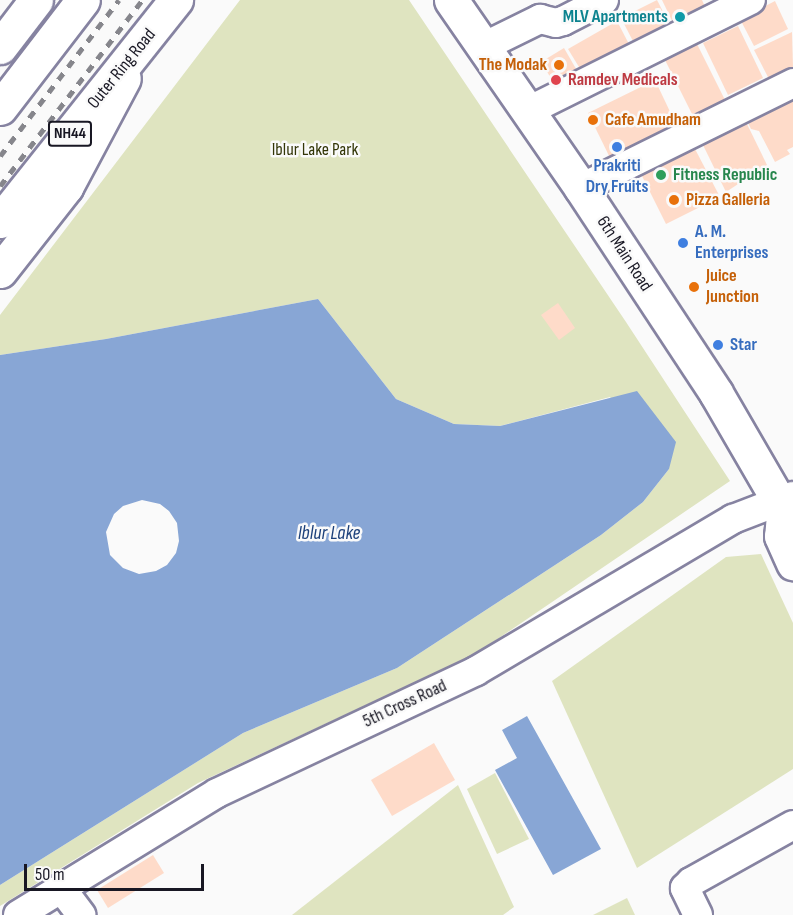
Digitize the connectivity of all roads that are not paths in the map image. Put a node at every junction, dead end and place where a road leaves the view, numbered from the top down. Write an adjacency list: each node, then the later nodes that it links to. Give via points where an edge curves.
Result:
1 (36, 0): 7 (main road)
2 (83, 0): 11 (main road)
3 (176, 0): 8 (main road, Outer Ring Road / NH44)
4 (451, 0): 9 (main road, 6th Main Road)
5 (604, 0): 9 (street, via 563,21 540,19)
6 (751, 0): 12 (street)
7 (0, 47)
8 (140, 47): 14 (main road, Outer Ring Road / NH44); 15 (main road, via 66,187)
9 (483, 47): 12 (main road, 6th Main Road)
10 (793, 83): 13 (street)
11 (8, 98)
12 (528, 111): 13 (main road, 6th Main Road)
13 (580, 188): 16 (main road, 6th Main Road)
14 (0, 220)
15 (0, 271)
16 (787, 508): 17 (main road, 6th Main Road, via 781,536); 19 (street, 5th Cross Road, via 733,519 476,671 217,793)
17 (793, 563)
18 (793, 825): 22 (street, via 691,882 686,888)
19 (61, 888): 20 (street, 5th Cross Road); 21 (street)
20 (18, 915)
21 (81, 915)
22 (698, 915)

